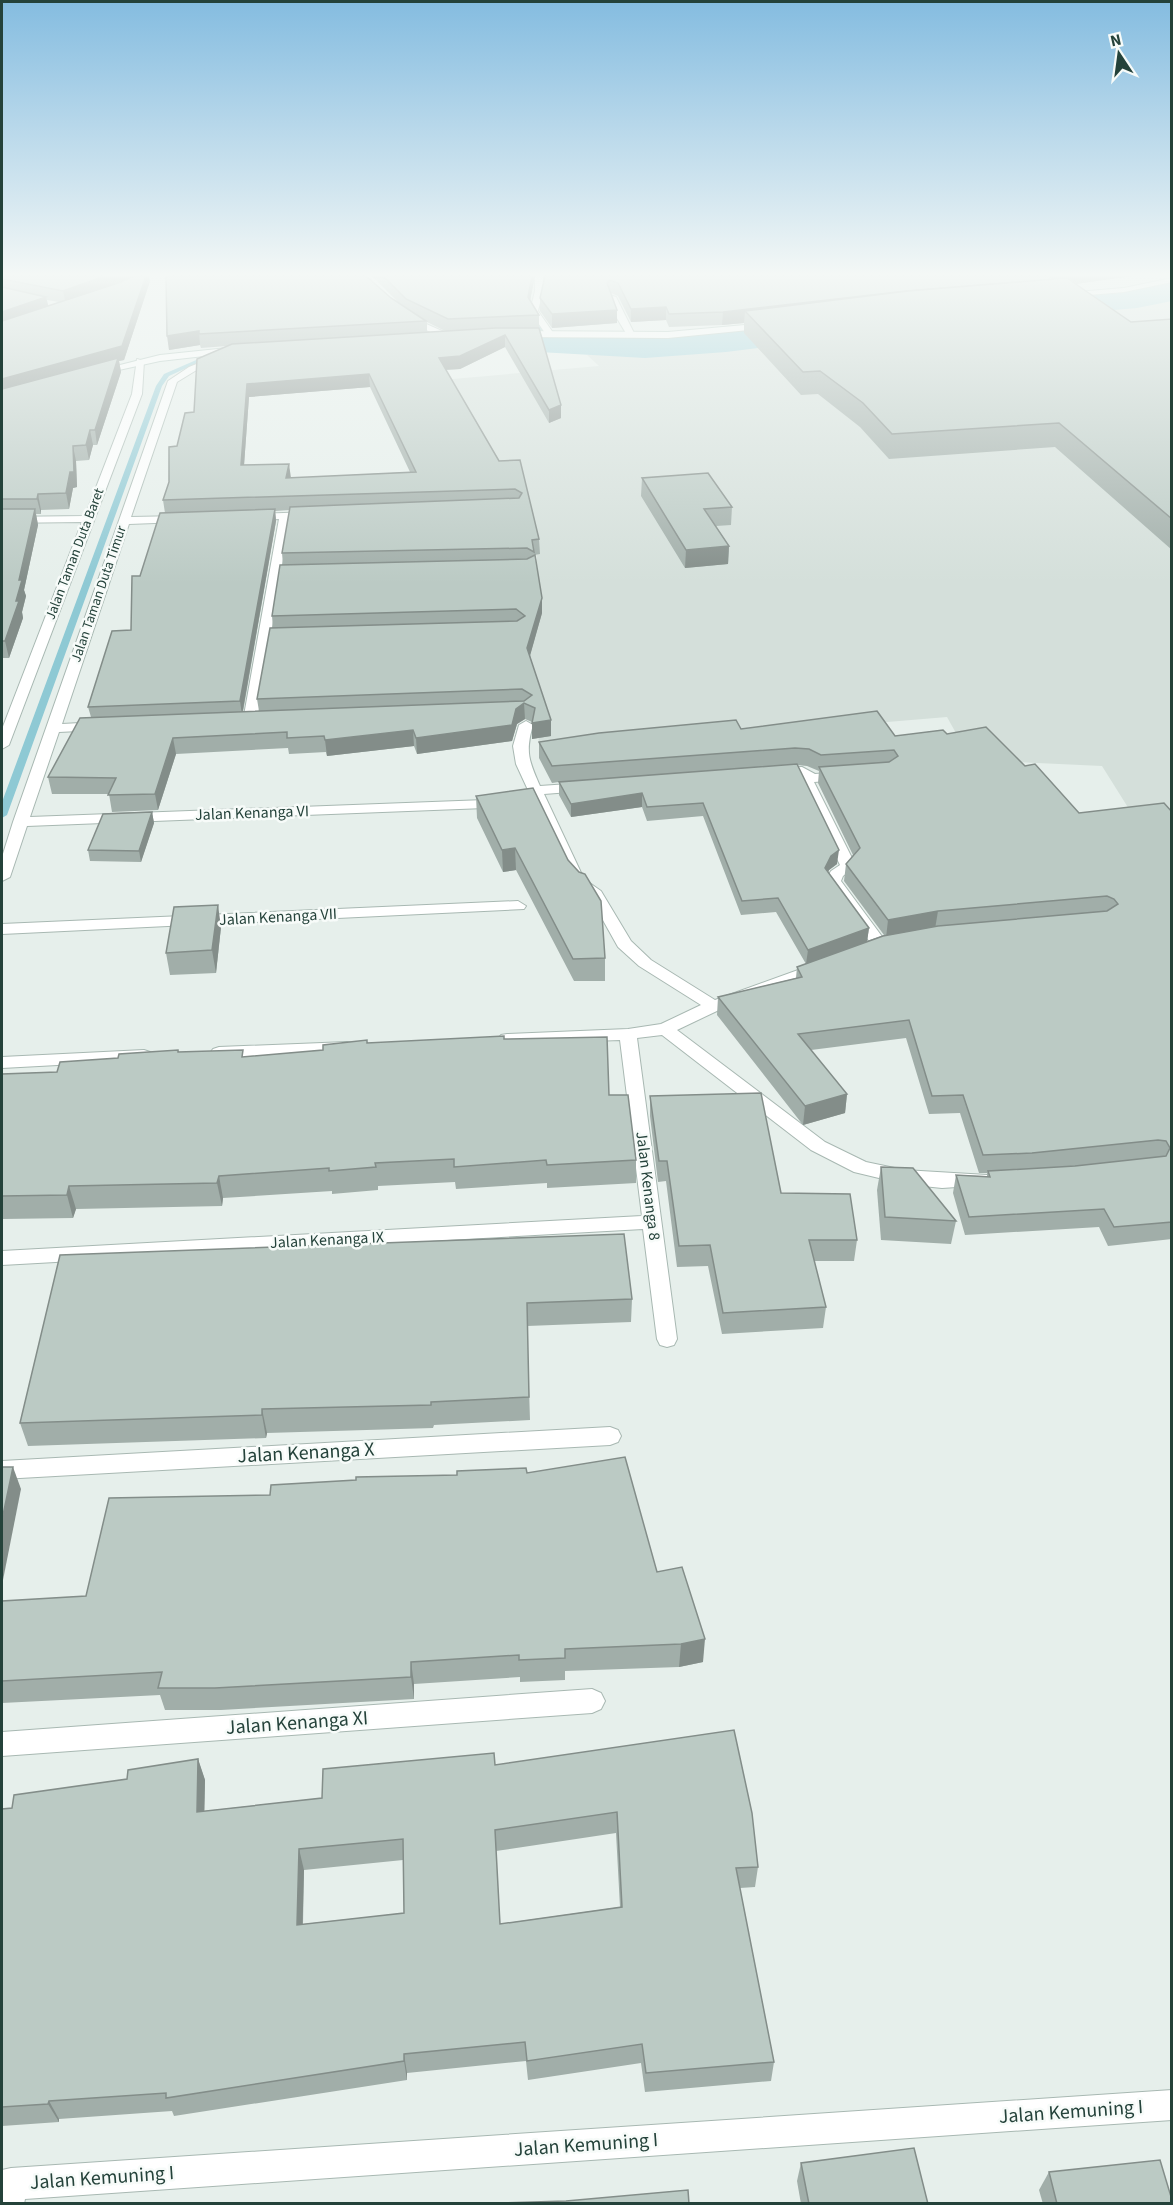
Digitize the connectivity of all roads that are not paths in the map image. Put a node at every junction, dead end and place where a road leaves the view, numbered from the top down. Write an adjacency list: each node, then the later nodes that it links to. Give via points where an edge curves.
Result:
1 (138, 379): 6 (street, Jalan Taman Duta Baret, via 137,394)
2 (176, 379): 9 (street, Jalan Taman Duta Timur)
3 (320, 515): 4 (street)
4 (285, 516): 5 (street); 11 (street)
5 (238, 517)
6 (89, 519): 8 (street); 12 (street, Jalan Taman Duta Baret)
7 (190, 519): 9 (street)
8 (2, 520)
9 (124, 521): 16 (street, Jalan Taman Duta Timur)
10 (321, 573): 11 (street)
11 (275, 574): 13 (street, via 270,637)
12 (8, 712): 17 (street, Jalan Taman Duta Baret)
13 (250, 721)
14 (526, 725): 22 (street, via 519,750)
15 (110, 726): 16 (street)
16 (53, 728): 24 (street, Jalan Taman Duta Timur)
17 (2, 745)
18 (802, 771): 19 (street); 20 (street, via 813,778); 28 (street, via 848,866 833,881)
19 (756, 773)
20 (857, 774)
21 (592, 787): 22 (street)
22 (534, 791): 30 (street, via 578,881 596,894 624,944 645,963)
23 (485, 804): 24 (street, Jalan Kenanga VI)
24 (20, 822): 25 (street, Jalan Taman Duta Timur)
25 (2, 877)
26 (518, 906): 27 (street, Jalan Kenanga VII)
27 (2, 930)
28 (879, 947)
29 (832, 963): 30 (street)
30 (714, 1006): 31 (street)
31 (665, 1029): 32 (street); 38 (street, via 818,1146 861,1167 904,1177)
32 (628, 1034): 33 (street); 39 (street, Jalan Kenanga 8)
33 (486, 1040)
34 (368, 1046): 35 (street)
35 (202, 1054)
36 (167, 1055): 37 (street)
37 (2, 1063)
38 (997, 1180)
39 (653, 1222): 40 (street, Jalan Kenanga IX); 41 (street, Jalan Kenanga 8)
40 (2, 1258)
41 (667, 1339)
42 (610, 1436): 43 (street, Jalan Kenanga X)
43 (2, 1470)
44 (592, 1701): 45 (street, Jalan Kenanga XI)
45 (2, 1744)
46 (1172, 2105): 47 (street, Jalan Kemuning I)
47 (7, 2191)

